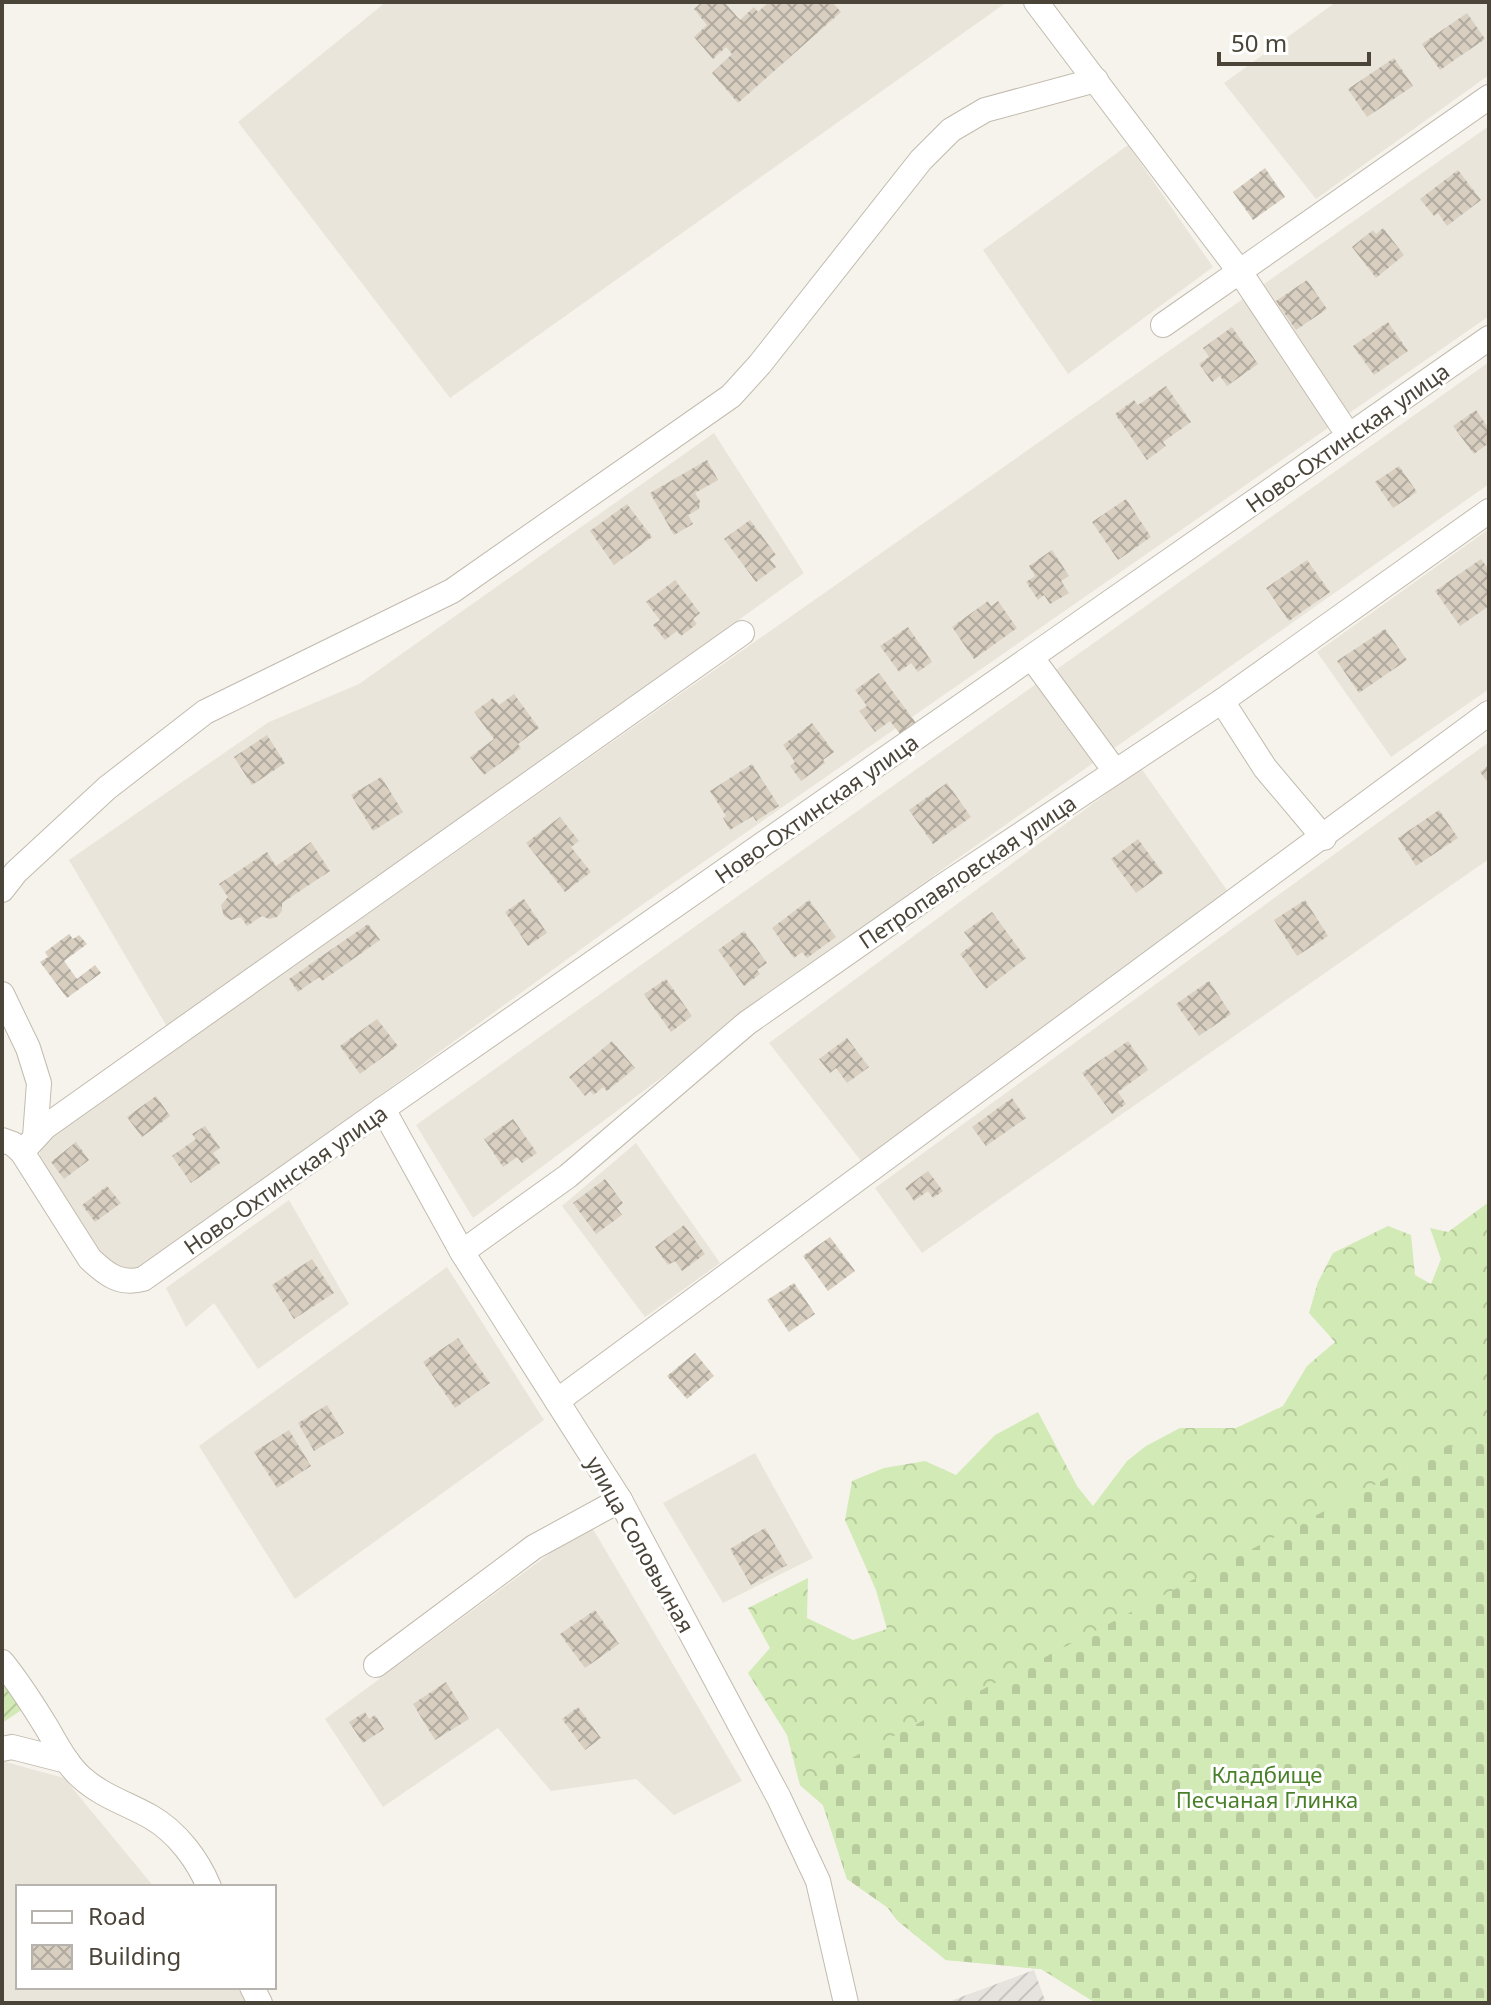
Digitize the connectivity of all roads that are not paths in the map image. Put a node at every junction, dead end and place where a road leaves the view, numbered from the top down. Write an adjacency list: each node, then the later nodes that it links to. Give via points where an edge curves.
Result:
1 (1036, 2): 2 (street)
2 (1096, 80): 4 (street); 15 (street, via 985,110 951,130 731,396 452,591 205,712 107,788)
3 (1489, 97): 4 (street)
4 (1240, 272): 5 (street); 7 (street)
5 (1163, 325)
6 (1489, 338): 7 (street, Ново-Охтинская улица)
7 (1349, 436): 10 (street, Ново-Охтинская улица)
8 (1489, 511): 11 (street, Петропавловская улица)
9 (742, 633): 18 (street)
10 (1032, 658): 13 (street); 17 (street, Ново-Охтинская улица)
11 (1222, 701): 13 (street, Петропавловская улица); 14 (street, via 1265,768)
12 (1489, 713): 14 (street)
13 (1115, 771): 19 (street, Петропавловская улица, via 747,1023 568,1176)
14 (1324, 838): 20 (street)
15 (2, 890)
16 (2, 994): 18 (street, via 39,1083)
17 (383, 1109): 18 (street, Ново-Охтинская улица, via 143,1279 128,1283 90,1259); 19 (street, улица Соловьиная)
18 (20, 1143)
19 (462, 1252): 20 (street, улица Соловьиная)
20 (557, 1401): 21 (street, улица Соловьиная)
21 (620, 1500): 23 (street, via 534,1547); 27 (street, улица Соловьиная, via 818,1881)
22 (2, 1662): 25 (street)
23 (376, 1665)
24 (2, 1749): 25 (street)
25 (67, 1761): 26 (street, via 97,1790 173,1833)
26 (208, 1885)
27 (846, 2003)

